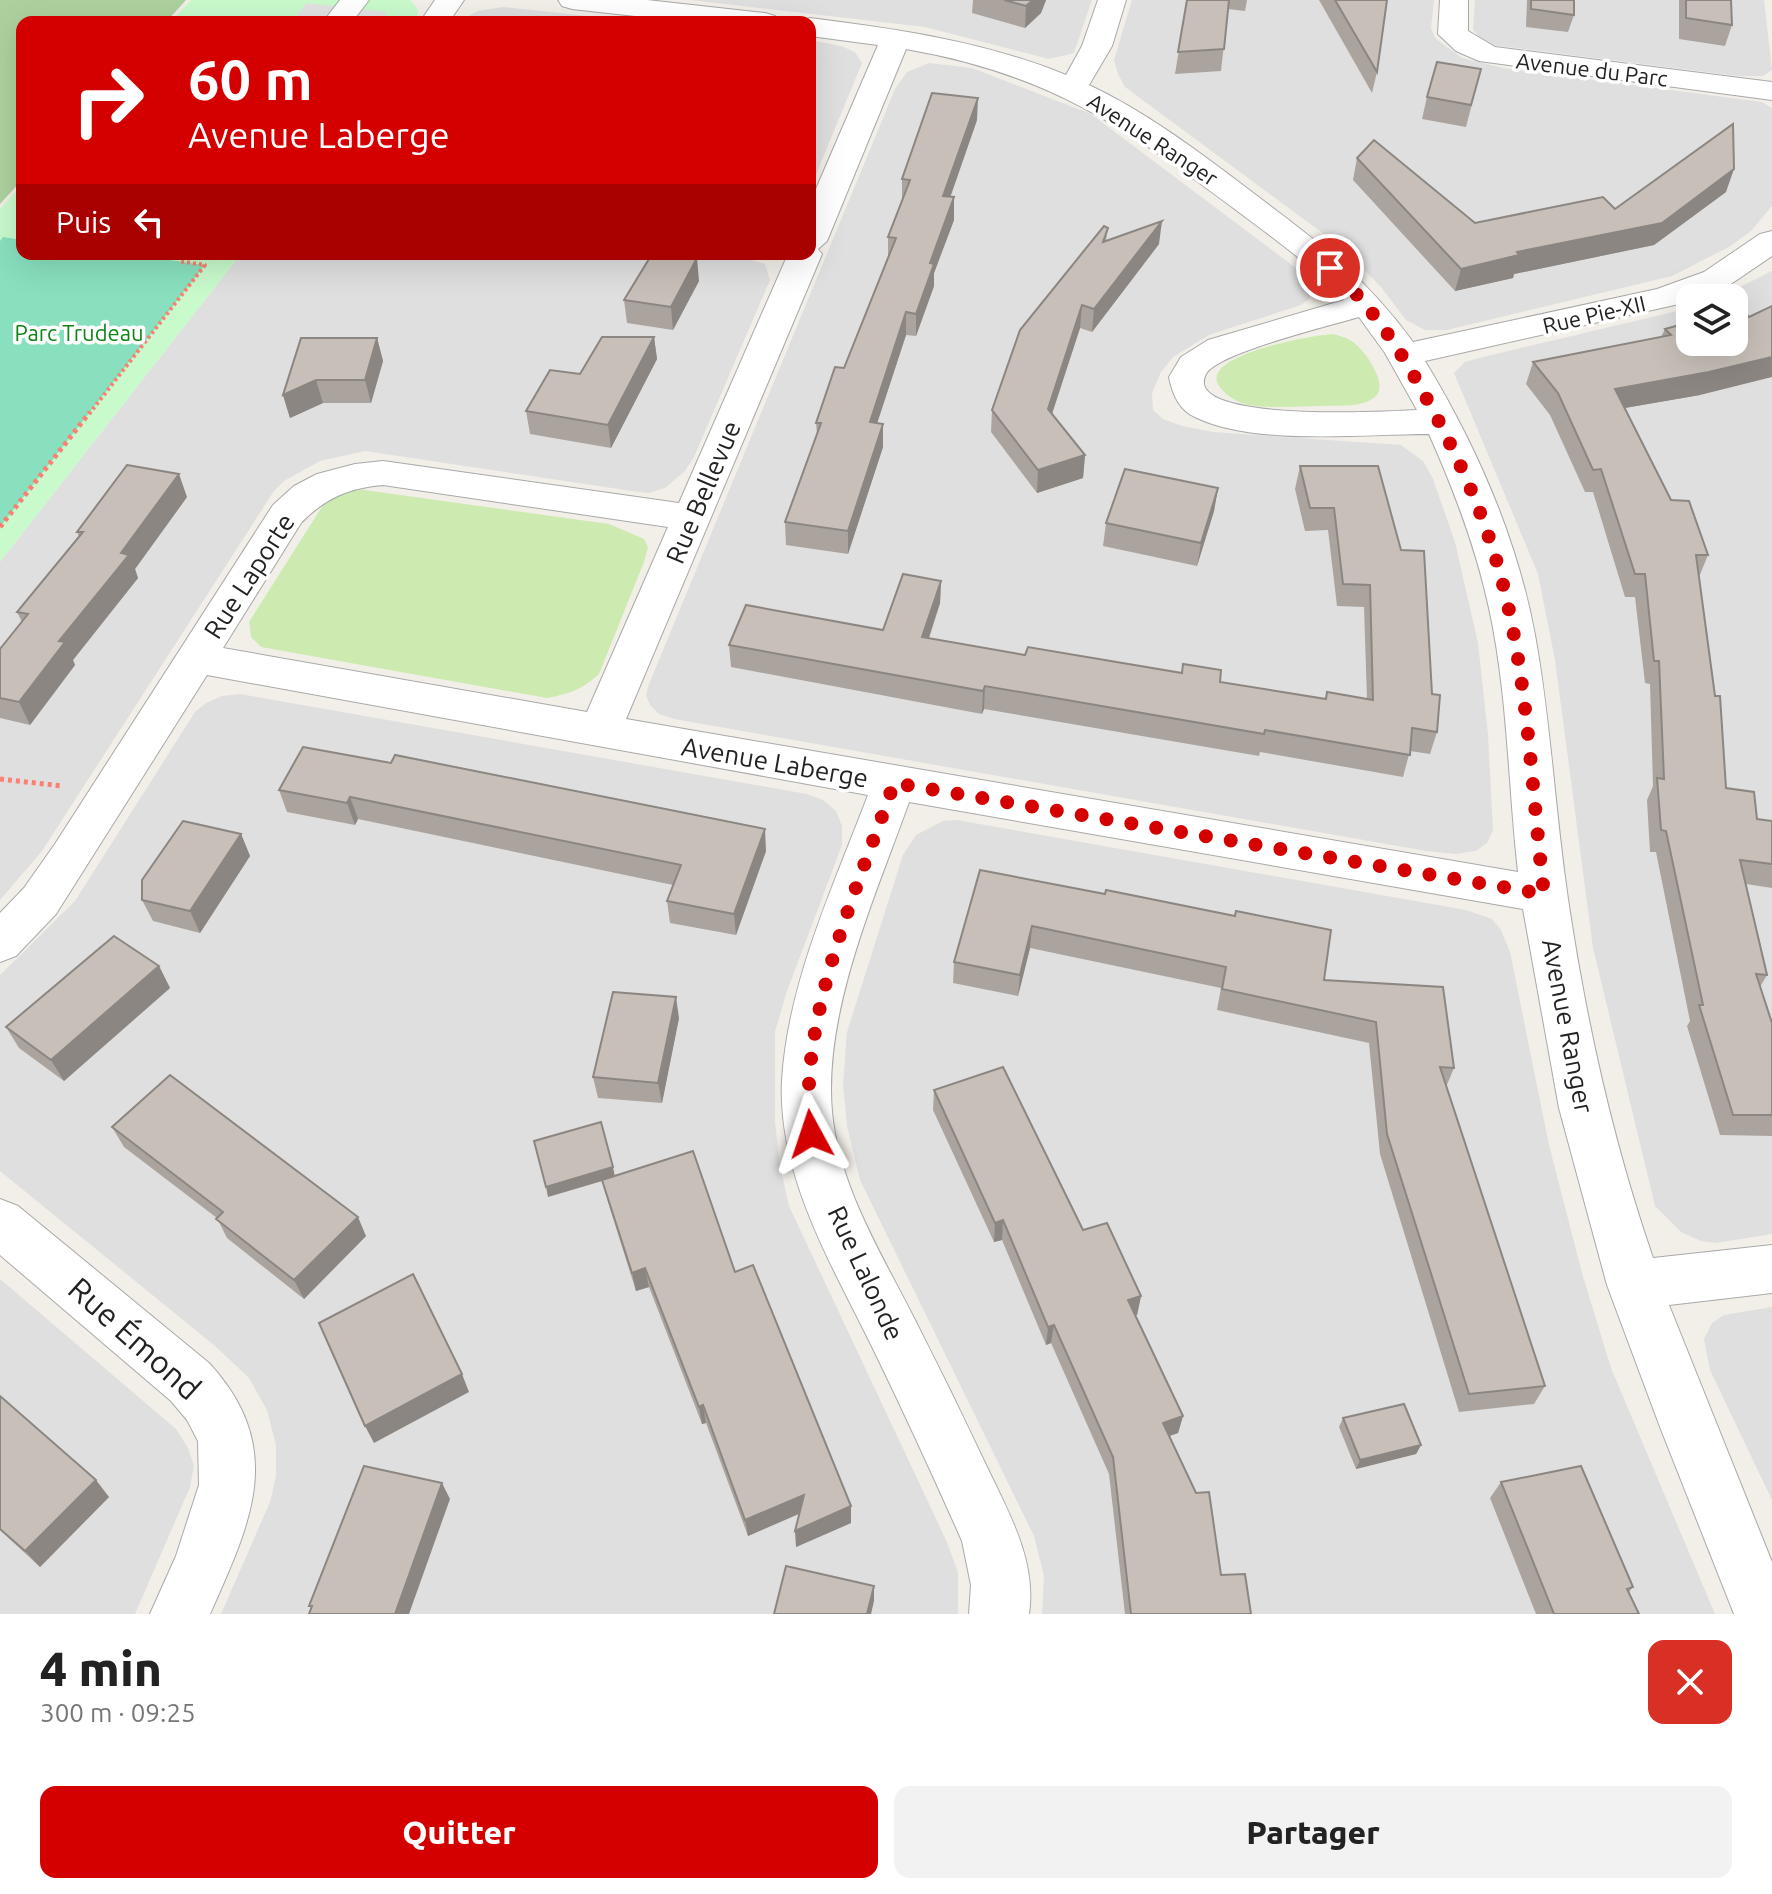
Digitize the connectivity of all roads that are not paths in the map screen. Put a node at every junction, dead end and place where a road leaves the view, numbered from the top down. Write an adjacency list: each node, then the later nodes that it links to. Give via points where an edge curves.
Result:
1 (355, 0): 5 (street)
2 (572, 0): 6 (street)
3 (1112, 0): 9 (street, via 1090,66)
4 (1454, 0): 10 (street, Avenue du Parc, via 1453,34 1489,55)
5 (342, 16)
6 (712, 16)
7 (816, 28): 8 (street, Avenue Ranger)
8 (896, 37): 9 (street, Avenue Ranger, via 1005,62); 11 (street)
9 (1071, 87): 14 (street, Avenue Ranger, via 1125,115 1192,161 1318,258)
10 (1772, 91)
11 (816, 227)
12 (1772, 241): 15 (street, Rue Pie-XII, via 1716,279 1667,297)
13 (802, 260): 17 (street, Rue Bellevue)
14 (1366, 304): 15 (street, Avenue Ranger); 16 (street, via 1220,348 1194,365 1187,377 1189,389 1207,409 1240,419)
15 (1403, 355): 16 (street, Avenue Ranger)
16 (1439, 422): 21 (street, Avenue Ranger, via 1488,533 1510,614)
17 (692, 518): 18 (street, Rue Laporte, via 403,475 345,477 312,491 287,514); 19 (street, Rue Bellevue)
18 (195, 658): 19 (street, Avenue Laberge); 22 (street, Rue Laporte, via 40,901)
19 (600, 730): 20 (street, Avenue Laberge)
20 (894, 783): 21 (street, Avenue Laberge); 27 (street, Rue Lalonde, via 823,998 813,1036 807,1105 819,1167 849,1242 990,1537 1000,1567)
21 (1544, 894): 25 (street, Avenue Ranger, via 1583,1108)
22 (0, 943)
23 (0, 1223): 26 (street, Rue Émond, via 190,1382 207,1401 226,1438 228,1485)
24 (1772, 1269): 25 (street)
25 (1634, 1285): 28 (street, Avenue Ranger)
26 (180, 1614)
27 (999, 1614)
28 (1764, 1614)

